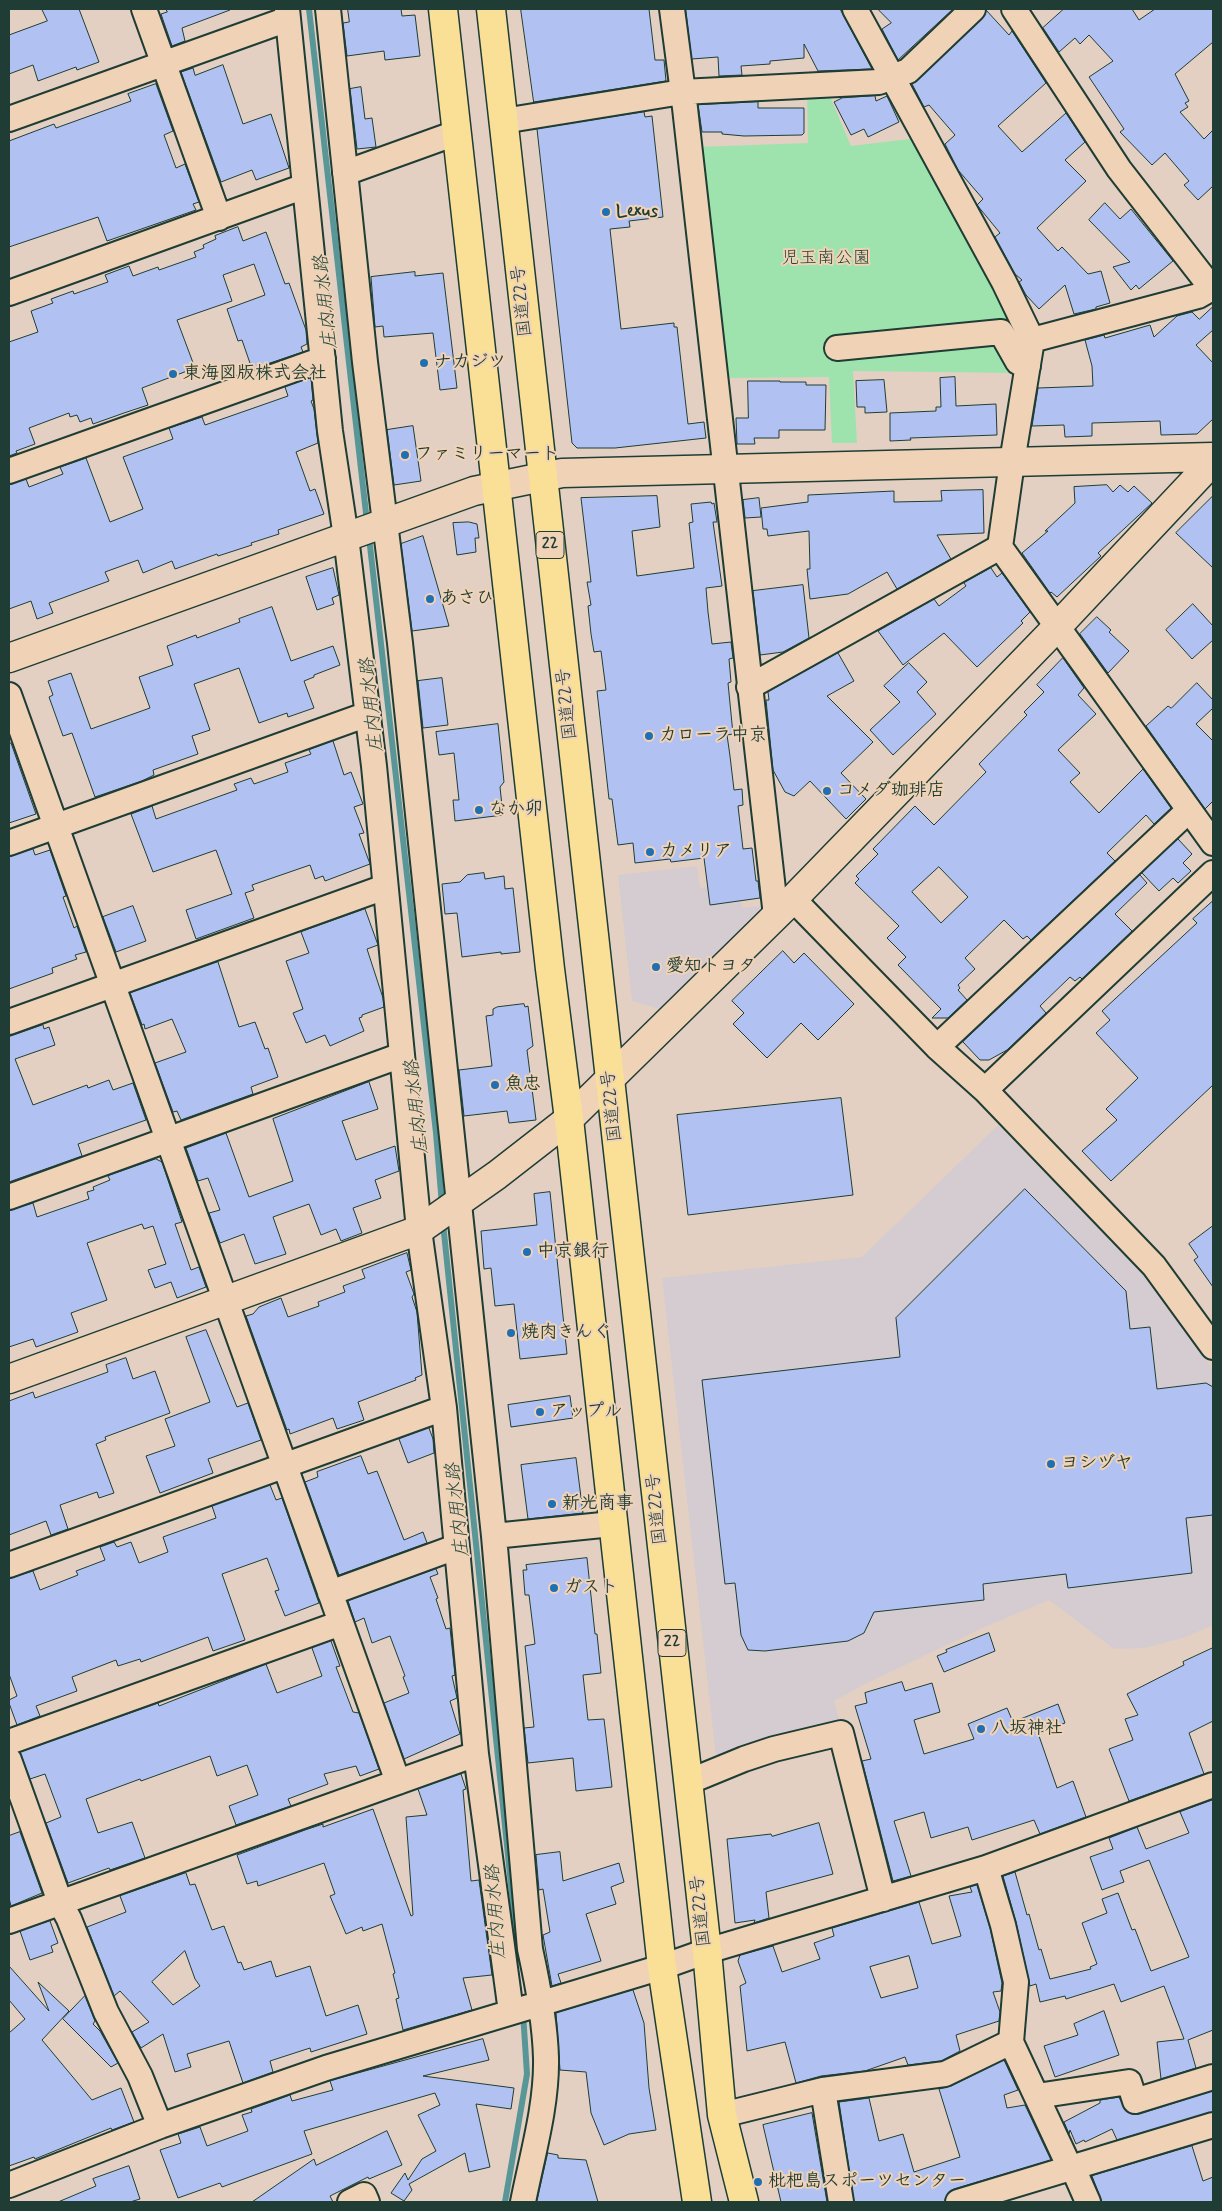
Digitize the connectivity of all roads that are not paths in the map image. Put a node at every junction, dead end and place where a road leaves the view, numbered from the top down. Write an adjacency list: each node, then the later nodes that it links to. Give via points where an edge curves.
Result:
1 (144, 9): 10 (street)
2 (328, 9): 16 (street)
3 (442, 9): 15 (highway)
4 (491, 9): 14 (highway, 国道22号 / 22)
5 (672, 9): 12 (street)
6 (854, 9): 11 (street)
7 (973, 9): 11 (street, via 908,71)
8 (1014, 9): 19 (street, via 1119,169)
9 (287, 14): 10 (street); 17 (street)
10 (163, 63): 13 (street); 18 (street)
11 (893, 77): 12 (street, via 879,82); 21 (street)
12 (682, 92): 14 (street); 27 (street)
13 (9, 119)
14 (503, 121): 29 (highway, 国道22号 / 22)
15 (456, 133): 16 (street); 30 (highway)
16 (345, 173): 31 (street, via 365,362)
17 (305, 186): 18 (street); 23 (street)
18 (219, 218): 20 (street)
19 (1213, 289): 21 (street, via 1198,296)
20 (9, 293)
21 (1032, 340): 24 (street)
22 (838, 348): 24 (street, via 1001,332 1018,362)
23 (323, 359): 28 (street); 31 (street, via 330,431)
24 (1028, 366): 26 (street)
25 (1213, 459): 26 (street); 33 (street)
26 (1012, 462): 27 (street); 32 (street)
27 (724, 469): 29 (street, via 562,473); 35 (street)
28 (9, 472)
29 (542, 477): 30 (street); 48 (highway, 国道22号 / 22)
30 (496, 487): 31 (street, via 474,491); 50 (highway)
31 (366, 530): 34 (street); 37 (street); 53 (street)
32 (1000, 546): 33 (street); 35 (street)
33 (1057, 627): 38 (street); 43 (street)
34 (9, 658)
35 (749, 687): 43 (street)
36 (9, 696): 39 (street)
37 (368, 714): 39 (street); 42 (street)
38 (1204, 823): 46 (street)
39 (56, 826): 40 (street); 44 (street)
40 (9, 843)
41 (1213, 873): 49 (street)
42 (385, 887): 44 (street); 47 (street)
43 (784, 907): 46 (street); 48 (street)
44 (113, 985): 45 (street); 51 (street)
45 (9, 1022)
46 (937, 1047): 49 (street)
47 (402, 1055): 51 (street); 54 (street)
48 (610, 1081): 50 (street); 70 (highway, 国道22号 / 22)
49 (985, 1090): 56 (street, via 1154,1266)
50 (569, 1119): 53 (street); 60 (highway)
51 (168, 1140): 52 (street); 55 (street)
52 (9, 1197)
53 (456, 1205): 54 (street); 61 (street)
54 (422, 1229): 55 (street); 58 (street)
55 (226, 1300): 57 (street); 59 (street)
56 (1213, 1347)
57 (9, 1378)
58 (444, 1408): 59 (street); 62 (street)
59 (285, 1465): 63 (street); 64 (street)
60 (612, 1524): 61 (street); 77 (highway)
61 (494, 1536): 78 (street, via 530,1949)
62 (456, 1547): 64 (street); 67 (street)
63 (9, 1565)
64 (330, 1593): 65 (street)
65 (341, 1623): 66 (street); 69 (street)
66 (9, 1742)
67 (476, 1754): 69 (street); 78 (street)
68 (9, 1760): 74 (street)
69 (398, 1782): 74 (street)
70 (688, 1782): 73 (street, via 759,1754 841,1733); 76 (highway, 国道22号 / 22)
71 (1213, 1785): 72 (street)
72 (986, 1868): 73 (street); 79 (street, via 1016,1982)
73 (883, 1899): 76 (street)
74 (60, 1902): 75 (street); 85 (street, via 106,2012 140,2076)
75 (9, 1921)
76 (707, 1951): 77 (street); 83 (highway, 国道22号 / 22)
77 (662, 1967): 78 (street); 91 (highway)
78 (526, 2008): 85 (street, via 326,2068); 90 (street, via 545,2068 542,2104)
79 (1011, 2042): 81 (street, via 945,2074); 82 (street)
80 (1213, 2077): 82 (street, via 1135,2101 1129,2082)
81 (823, 2090): 83 (street); 93 (street)
82 (1037, 2096): 86 (street)
83 (722, 2115): 92 (highway, 国道22号 / 22)
84 (1213, 2125): 86 (street)
85 (160, 2126): 87 (street)
86 (1071, 2168): 94 (street); 95 (street)
87 (9, 2185)
88 (350, 2202): 89 (street, via 364,2196)
89 (367, 2202)
90 (523, 2202)
91 (696, 2202)
92 (744, 2202)
93 (842, 2202)
94 (958, 2202)
95 (1088, 2202)

